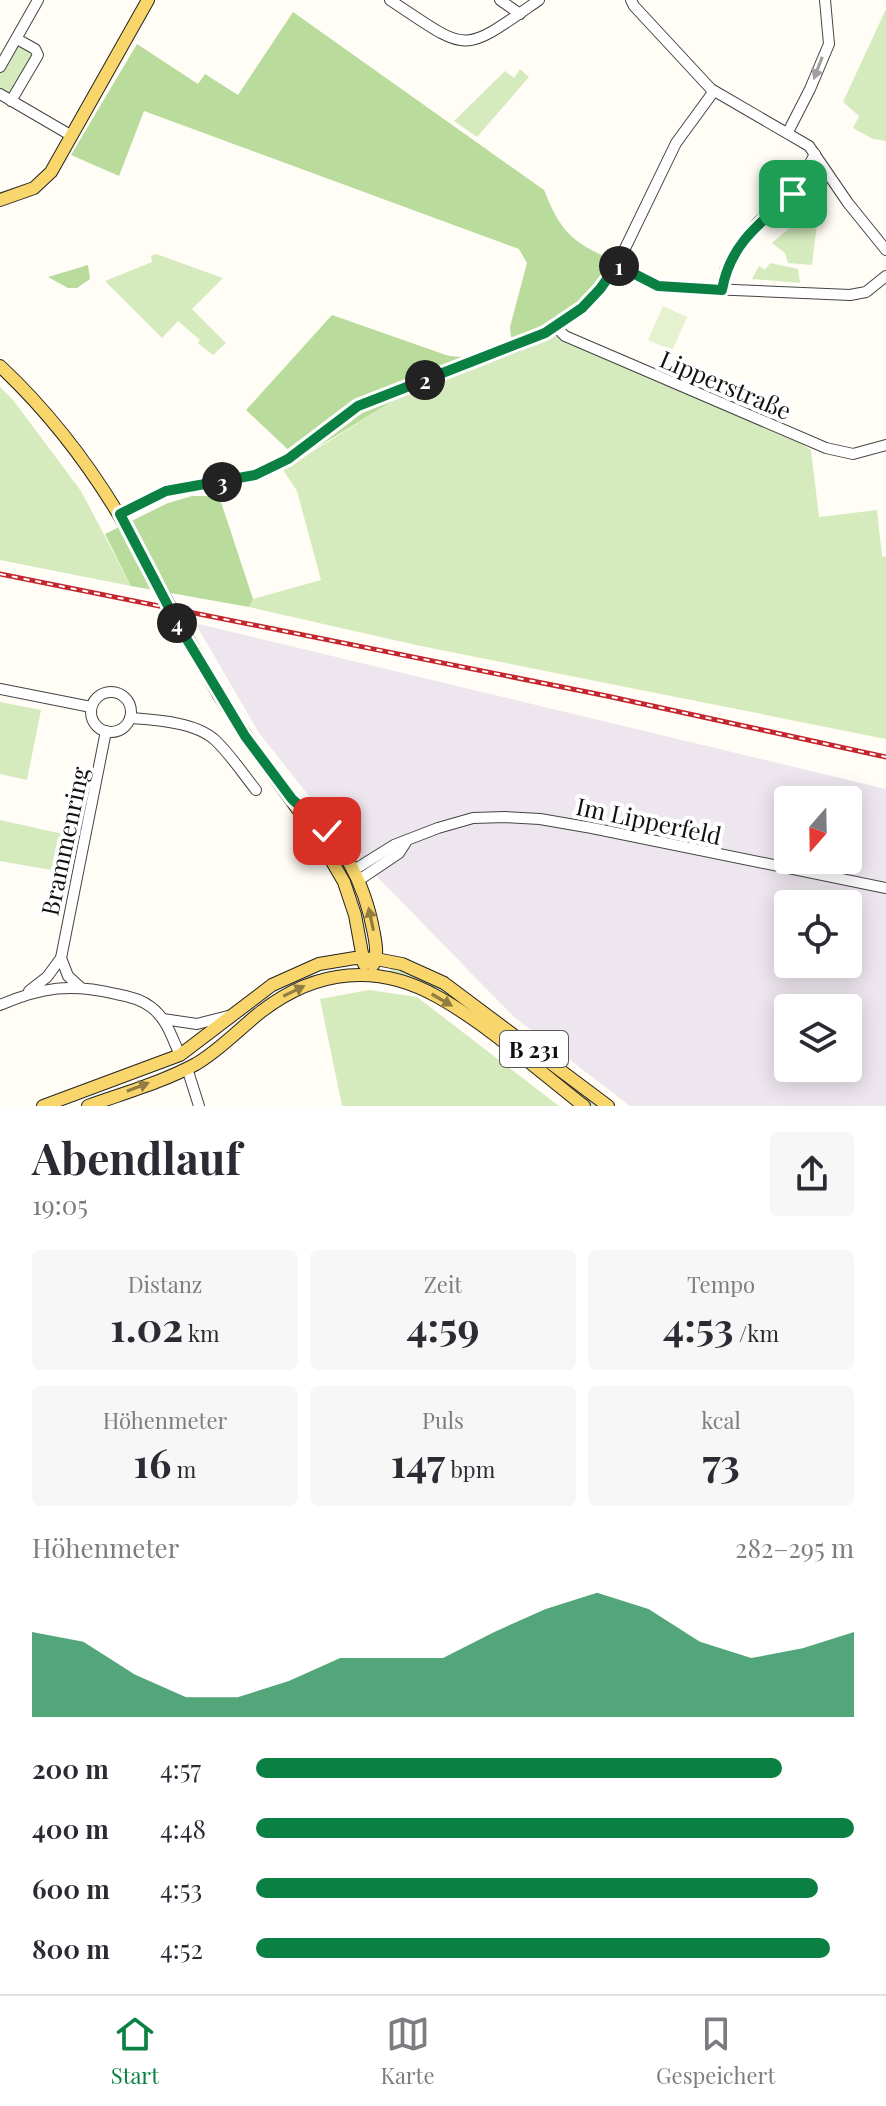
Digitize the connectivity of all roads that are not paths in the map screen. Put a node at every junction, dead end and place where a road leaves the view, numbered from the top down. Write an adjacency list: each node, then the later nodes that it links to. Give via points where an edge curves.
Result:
1 (38, 0): 9 (street)
2 (148, 0): 15 (main road)
3 (390, 0): 8 (street, via 447,38 462,42 483,38)
4 (500, 0): 8 (street)
5 (539, 0): 8 (street)
6 (631, 0): 11 (street)
7 (825, 0): 14 (street, one-way to 14, via 829,44)
8 (520, 14)
9 (17, 39): 10 (street); 13 (street, via 38,55)
10 (0, 67)
11 (714, 91): 14 (street); 19 (street, via 676,143)
12 (0, 94): 13 (street)
13 (11, 101): 15 (street)
14 (788, 132): 16 (street)
15 (72, 136): 17 (main road, via 44,181)
16 (815, 154): 18 (street); 21 (street, via 795,191 742,241 725,271)
17 (0, 200)
18 (886, 250)
19 (617, 265): 21 (street, via 658,286); 22 (street, via 589,301)
20 (886, 276): 21 (street, via 854,295)
21 (722, 290)
22 (556, 327): 24 (street, Lipperstraße, via 565,336 826,448 853,454); 25 (street, via 358,406 268,470 166,491)
23 (0, 366): 25 (main road, via 62,431)
24 (886, 445)
25 (120, 514): 31 (main road, bridge, via 219,695)
26 (0, 689): 27 (street)
27 (91, 707): 28 (street, via 100,695 114,692 128,702); 29 (street, via 93,721)
28 (130, 718): 29 (street, via 122,728); 30 (street, via 203,732)
29 (106, 731): 35 (street, Brammenring)
30 (256, 790)
31 (292, 799): 32 (main road, via 327,831); 33 (main road)
32 (356, 875): 33 (main road); 34 (street, Im Lipperfeld, via 438,828 473,818 540,819); 37 (main road, one-way to 32, via 369,910)
33 (344, 882): 36 (main road)
34 (886, 888)
35 (61, 958): 39 (street, via 64,972); 40 (street)
36 (362, 959): 37 (main road, B 231); 38 (main road); 42 (main road, via 301,971)
37 (376, 959): 38 (main road); 50 (main road, B 231, via 411,967 451,987)
38 (368, 974): 45 (main road, one-way to 38, via 286,995 337,976); 49 (main road, B 231, one-way to 49, via 407,983 452,1006)
39 (81, 988): 40 (street); 43 (street, via 136,1000)
40 (25, 994): 41 (street)
41 (0, 1005)
42 (230, 1016): 43 (street, via 197,1024); 44 (main road)
43 (163, 1019): 44 (street)
44 (180, 1055): 45 (main road); 46 (main road)
45 (187, 1068): 47 (main road, one-way to 45); 48 (street)
46 (43, 1106)
47 (88, 1106)
48 (199, 1106)
49 (584, 1106)
50 (608, 1106)

